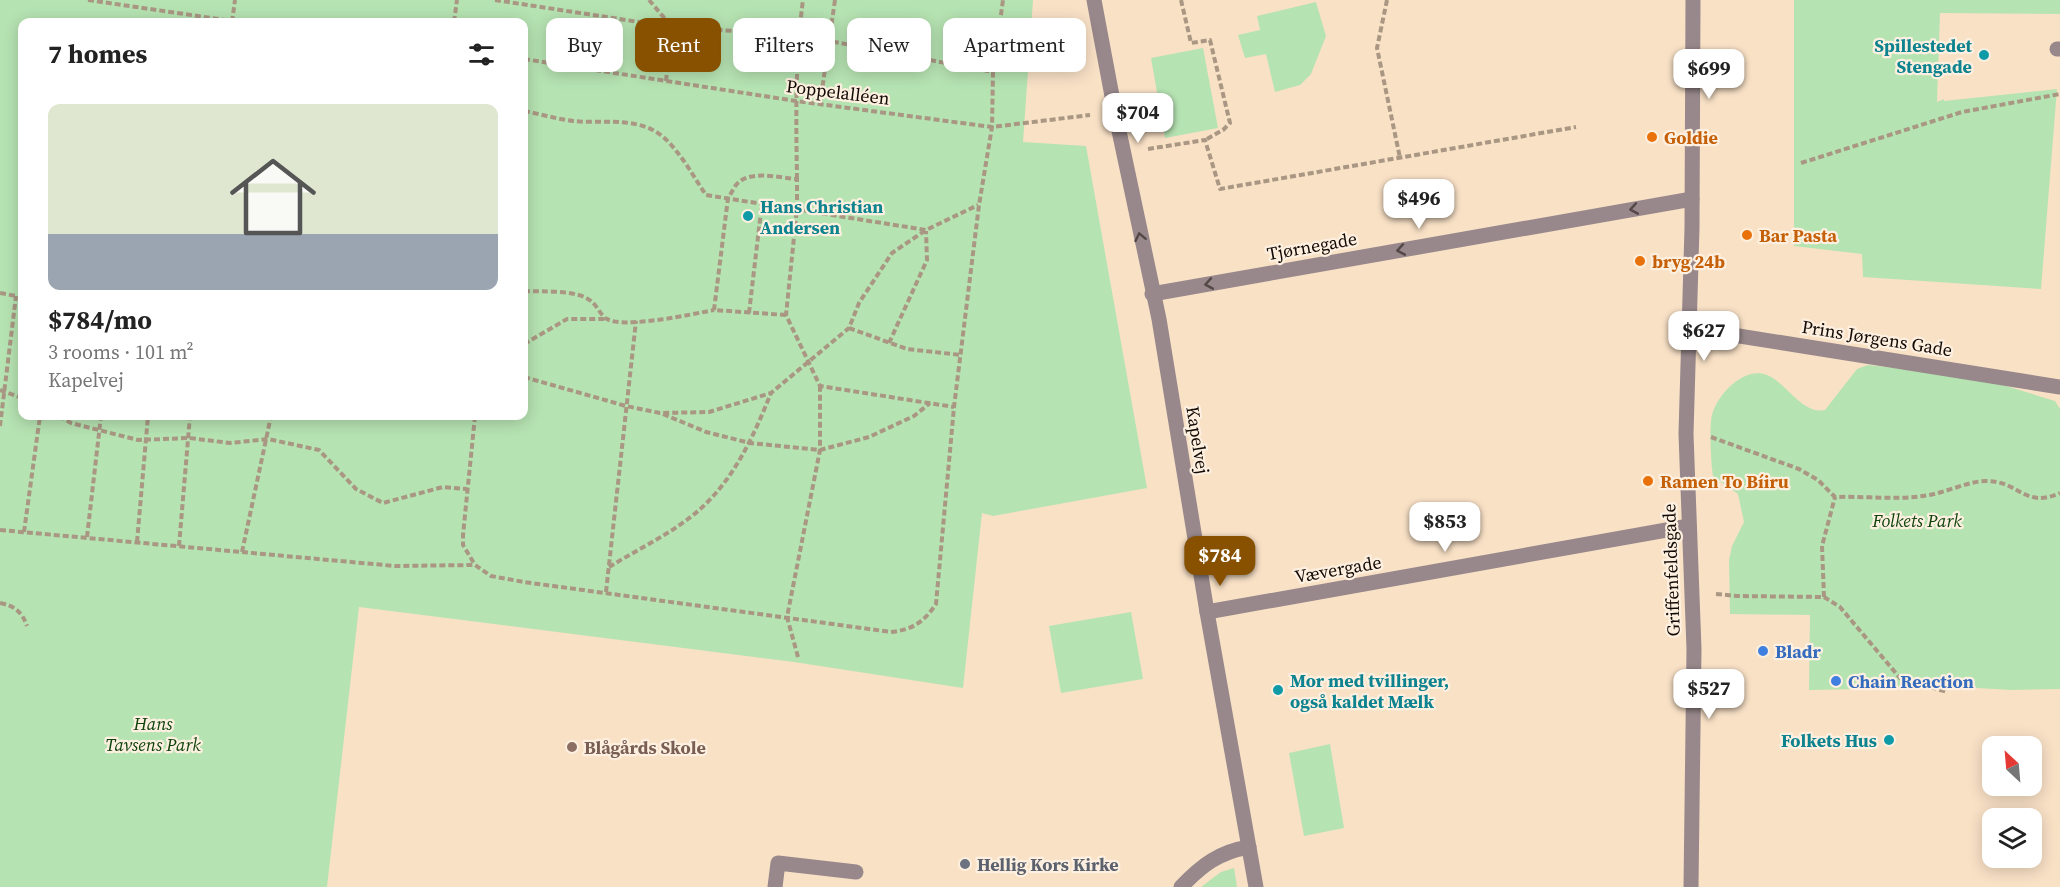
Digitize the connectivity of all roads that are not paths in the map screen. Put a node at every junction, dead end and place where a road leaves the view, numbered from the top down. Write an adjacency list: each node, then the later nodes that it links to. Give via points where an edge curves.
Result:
1 (1094, 0): 4 (street, Kapelvej, one-way to 1)
2 (1693, 0): 3 (street, Griffenfeldsgade)
3 (1692, 199): 4 (street, Tjørnegade, one-way to 4); 5 (street, Griffenfeldsgade)
4 (1152, 294): 8 (street, Kapelvej)
5 (1689, 328): 6 (street, Prins Jørgens Gade); 7 (street, Griffenfeldsgade)
6 (2060, 387)
7 (1689, 526): 8 (street, Vævergade); 14 (street, Griffenfeldsgade, via 1694,649)
8 (1207, 612): 9 (street, Kapelvej)
9 (1249, 847): 12 (street, via 1231,850 1208,863); 13 (street, Kapelvej)
10 (856, 872): 11 (street, via 778,862)
11 (775, 887)
12 (1181, 887)
13 (1256, 887)
14 (1691, 887)

